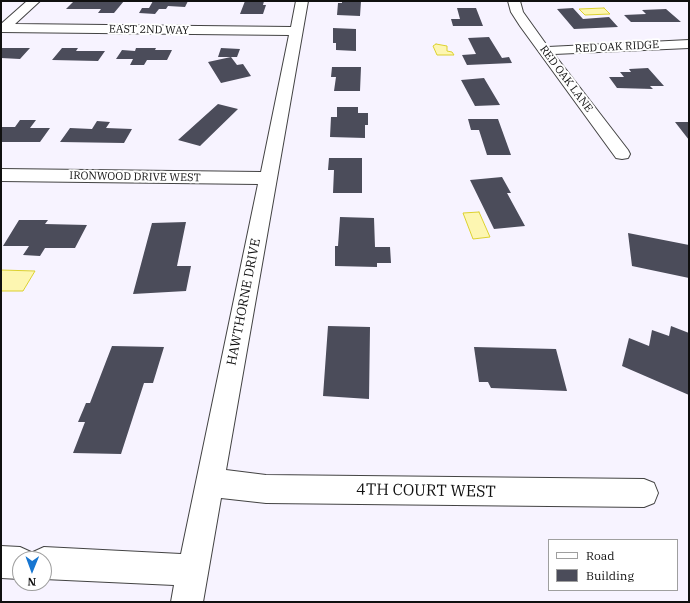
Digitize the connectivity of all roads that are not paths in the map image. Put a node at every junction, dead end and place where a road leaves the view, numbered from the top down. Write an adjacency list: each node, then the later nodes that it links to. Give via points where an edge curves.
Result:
1 (34, 1): 4 (street)
2 (302, 1): 5 (street, HAWTHORNE DRIVE)
3 (514, 1): 7 (street, RED OAK LANE, via 520,16)
4 (2, 28): 5 (street, EAST 2ND WAY)
5 (296, 31): 10 (street, HAWTHORNE DRIVE)
6 (689, 44): 7 (street, RED OAK RIDGE)
7 (545, 51): 8 (street, RED OAK LANE)
8 (622, 154)
9 (1, 175): 10 (street, IRONWOOD DRIVE WEST)
10 (268, 178): 11 (street, HAWTHORNE DRIVE)
11 (210, 484): 12 (street, 4TH COURT WEST, via 266,489); 16 (street, HAWTHORNE DRIVE)
12 (644, 493)
13 (1, 562): 14 (street)
14 (12, 563)
15 (52, 564): 16 (street)
16 (192, 570): 17 (street, HAWTHORNE DRIVE)
17 (187, 602)

